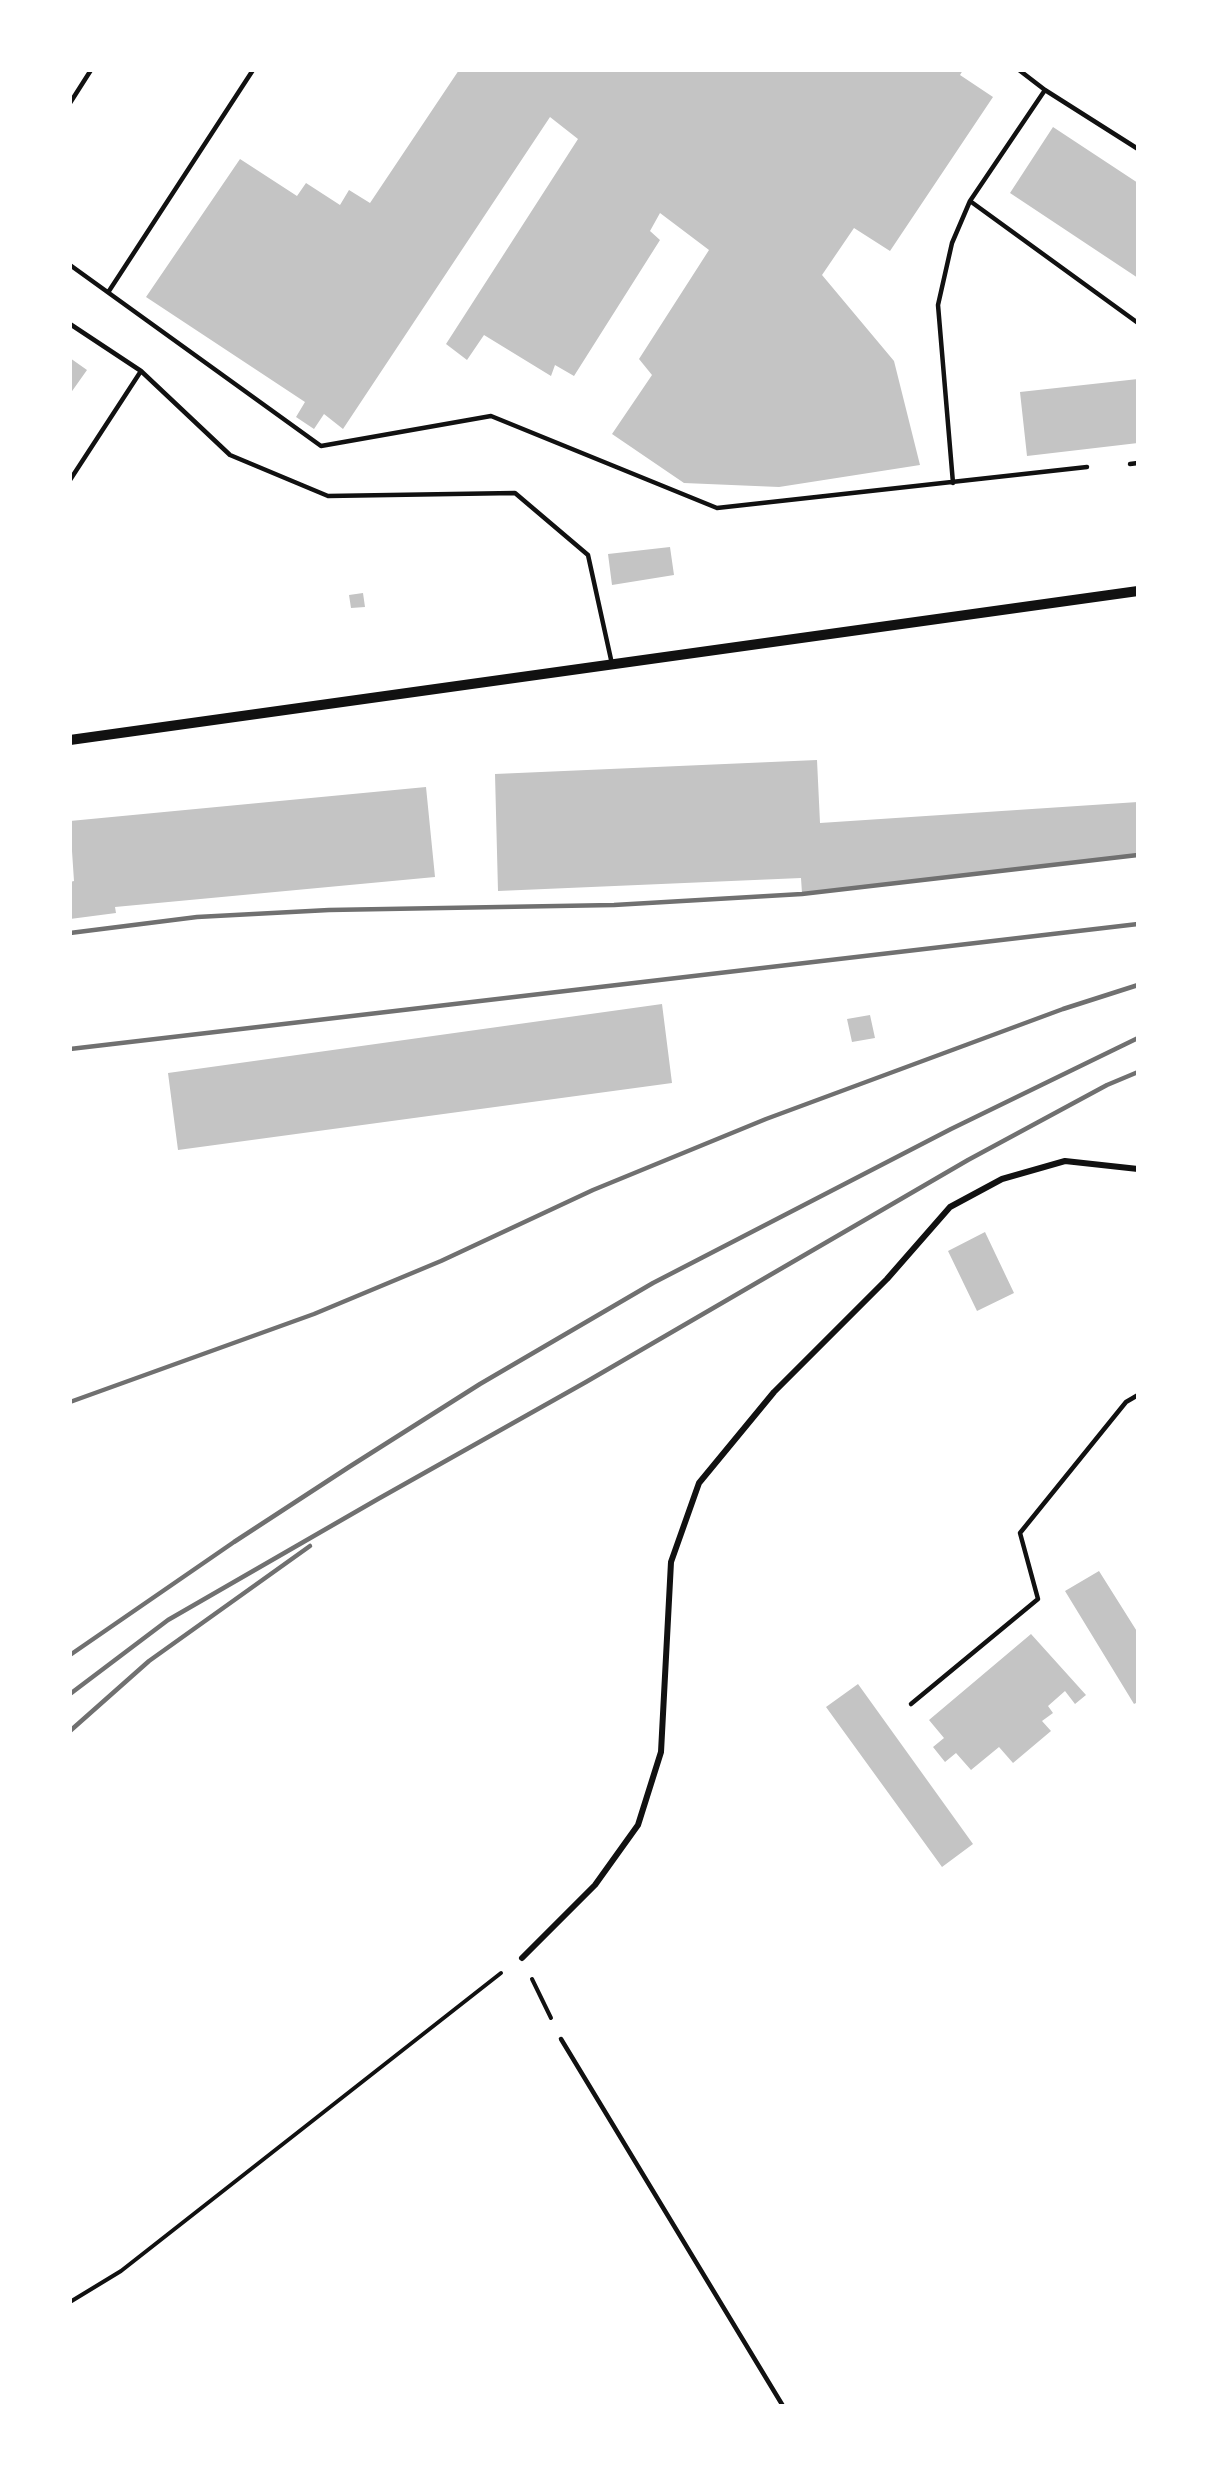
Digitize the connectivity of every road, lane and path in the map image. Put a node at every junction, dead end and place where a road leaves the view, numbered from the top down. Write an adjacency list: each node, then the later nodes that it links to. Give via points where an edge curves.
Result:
1 (92, 70): 5 (lane)
2 (253, 70): 9 (lane)
3 (1019, 70): 4 (lane)
4 (1045, 90): 6 (lane); 7 (lane)
5 (70, 103)
6 (1137, 149)
7 (970, 201): 10 (lane); 17 (lane, via 952,243 938,305)
8 (70, 265): 9 (lane)
9 (109, 291): 17 (lane, via 321,446 491,416 717,508)
10 (1137, 323)
11 (70, 324): 12 (lane)
12 (141, 371): 16 (lane); 19 (lane, via 230,455 328,496 516,493 588,555)
13 (1137, 463): 14 (lane)
14 (1130, 464)
15 (1087, 467): 17 (lane)
16 (70, 480)
17 (953, 483)
18 (1137, 591): 19 (street)
19 (612, 664): 20 (street)
20 (70, 740)
21 (1137, 1169): 24 (street, via 1065,1161 1002,1179 950,1206 887,1279 774,1392 699,1483 671,1562 661,1752 638,1825 595,1885)
22 (1137, 1395): 23 (lane, via 1126,1402 1020,1533 1038,1599)
23 (911, 1704)
24 (522, 1958): 25 (path); 26 (path, via 121,2271)
25 (561, 2039): 27 (lane)
26 (70, 2302)
27 (783, 2406)

